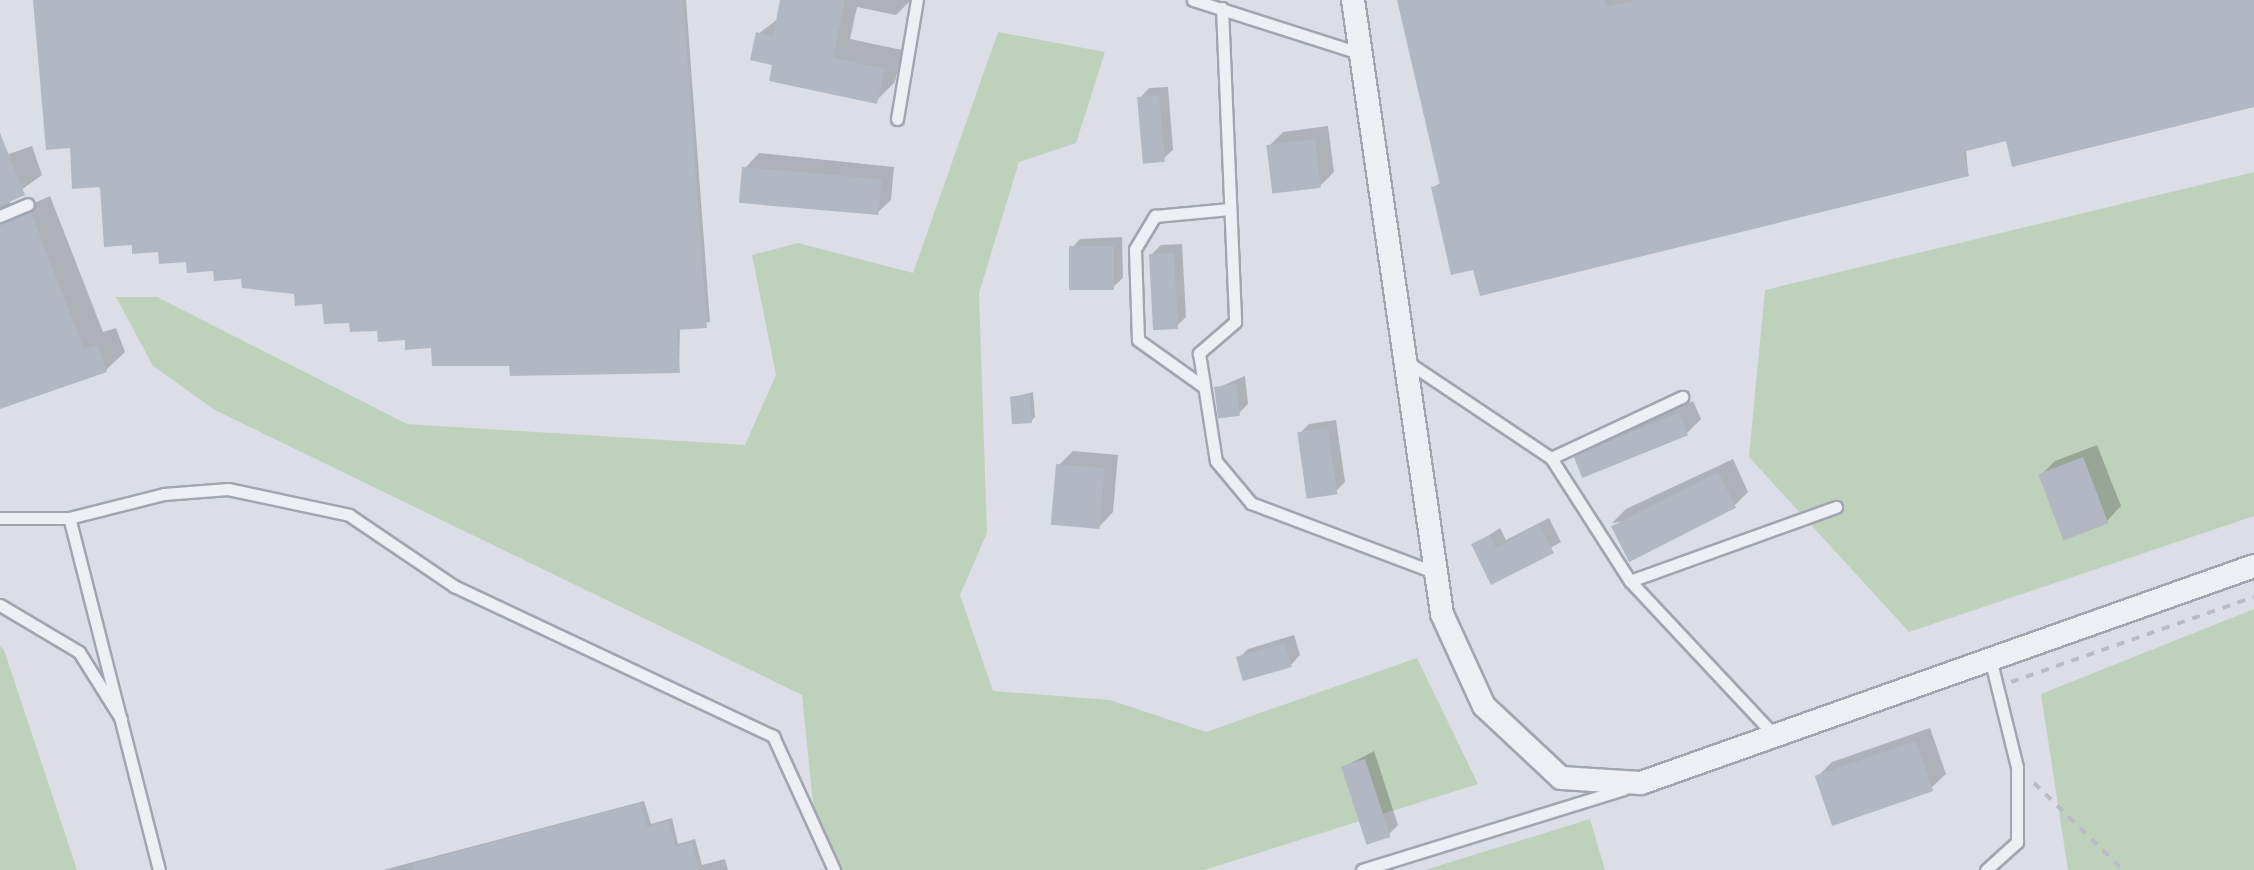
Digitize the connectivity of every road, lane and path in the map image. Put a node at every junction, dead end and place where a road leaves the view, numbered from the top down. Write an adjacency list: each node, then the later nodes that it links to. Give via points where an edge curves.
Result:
1 (918, 0): 6 (lane)
2 (1193, 0): 4 (lane)
3 (1353, 0): 5 (street)
4 (1222, 8): 5 (lane); 8 (lane)
5 (1362, 54): 10 (street)
6 (896, 119)
7 (28, 204): 9 (lane)
8 (1230, 209): 11 (lane, via 1234,322 1198,353); 11 (lane, via 1155,216 1136,249 1138,340)
9 (0, 216)
10 (1406, 361): 13 (lane); 18 (street)
11 (1204, 387): 18 (lane, via 1216,460 1251,503)
12 (1682, 397): 13 (lane)
13 (1551, 458): 19 (lane)
14 (1836, 507): 19 (lane)
15 (0, 518): 16 (lane)
16 (69, 518): 24 (lane); 29 (lane, via 164,494 228,489 350,515 454,586 773,736)
17 (2254, 566): 22 (street)
18 (1436, 573): 27 (street, via 1442,614 1484,706 1561,778)
19 (1630, 580): 25 (lane)
20 (2254, 597): 23 (path)
21 (0, 605): 24 (lane, via 78,652)
22 (1990, 658): 23 (lane); 25 (street)
23 (1997, 687): 26 (lane)
24 (128, 729): 28 (lane)
25 (1774, 735): 27 (street)
26 (2017, 767): 31 (lane, via 2018,842); 32 (path)
27 (1641, 783): 30 (lane)
28 (159, 870)
29 (834, 870)
30 (1362, 870)
31 (1986, 870)
32 (2123, 870)

